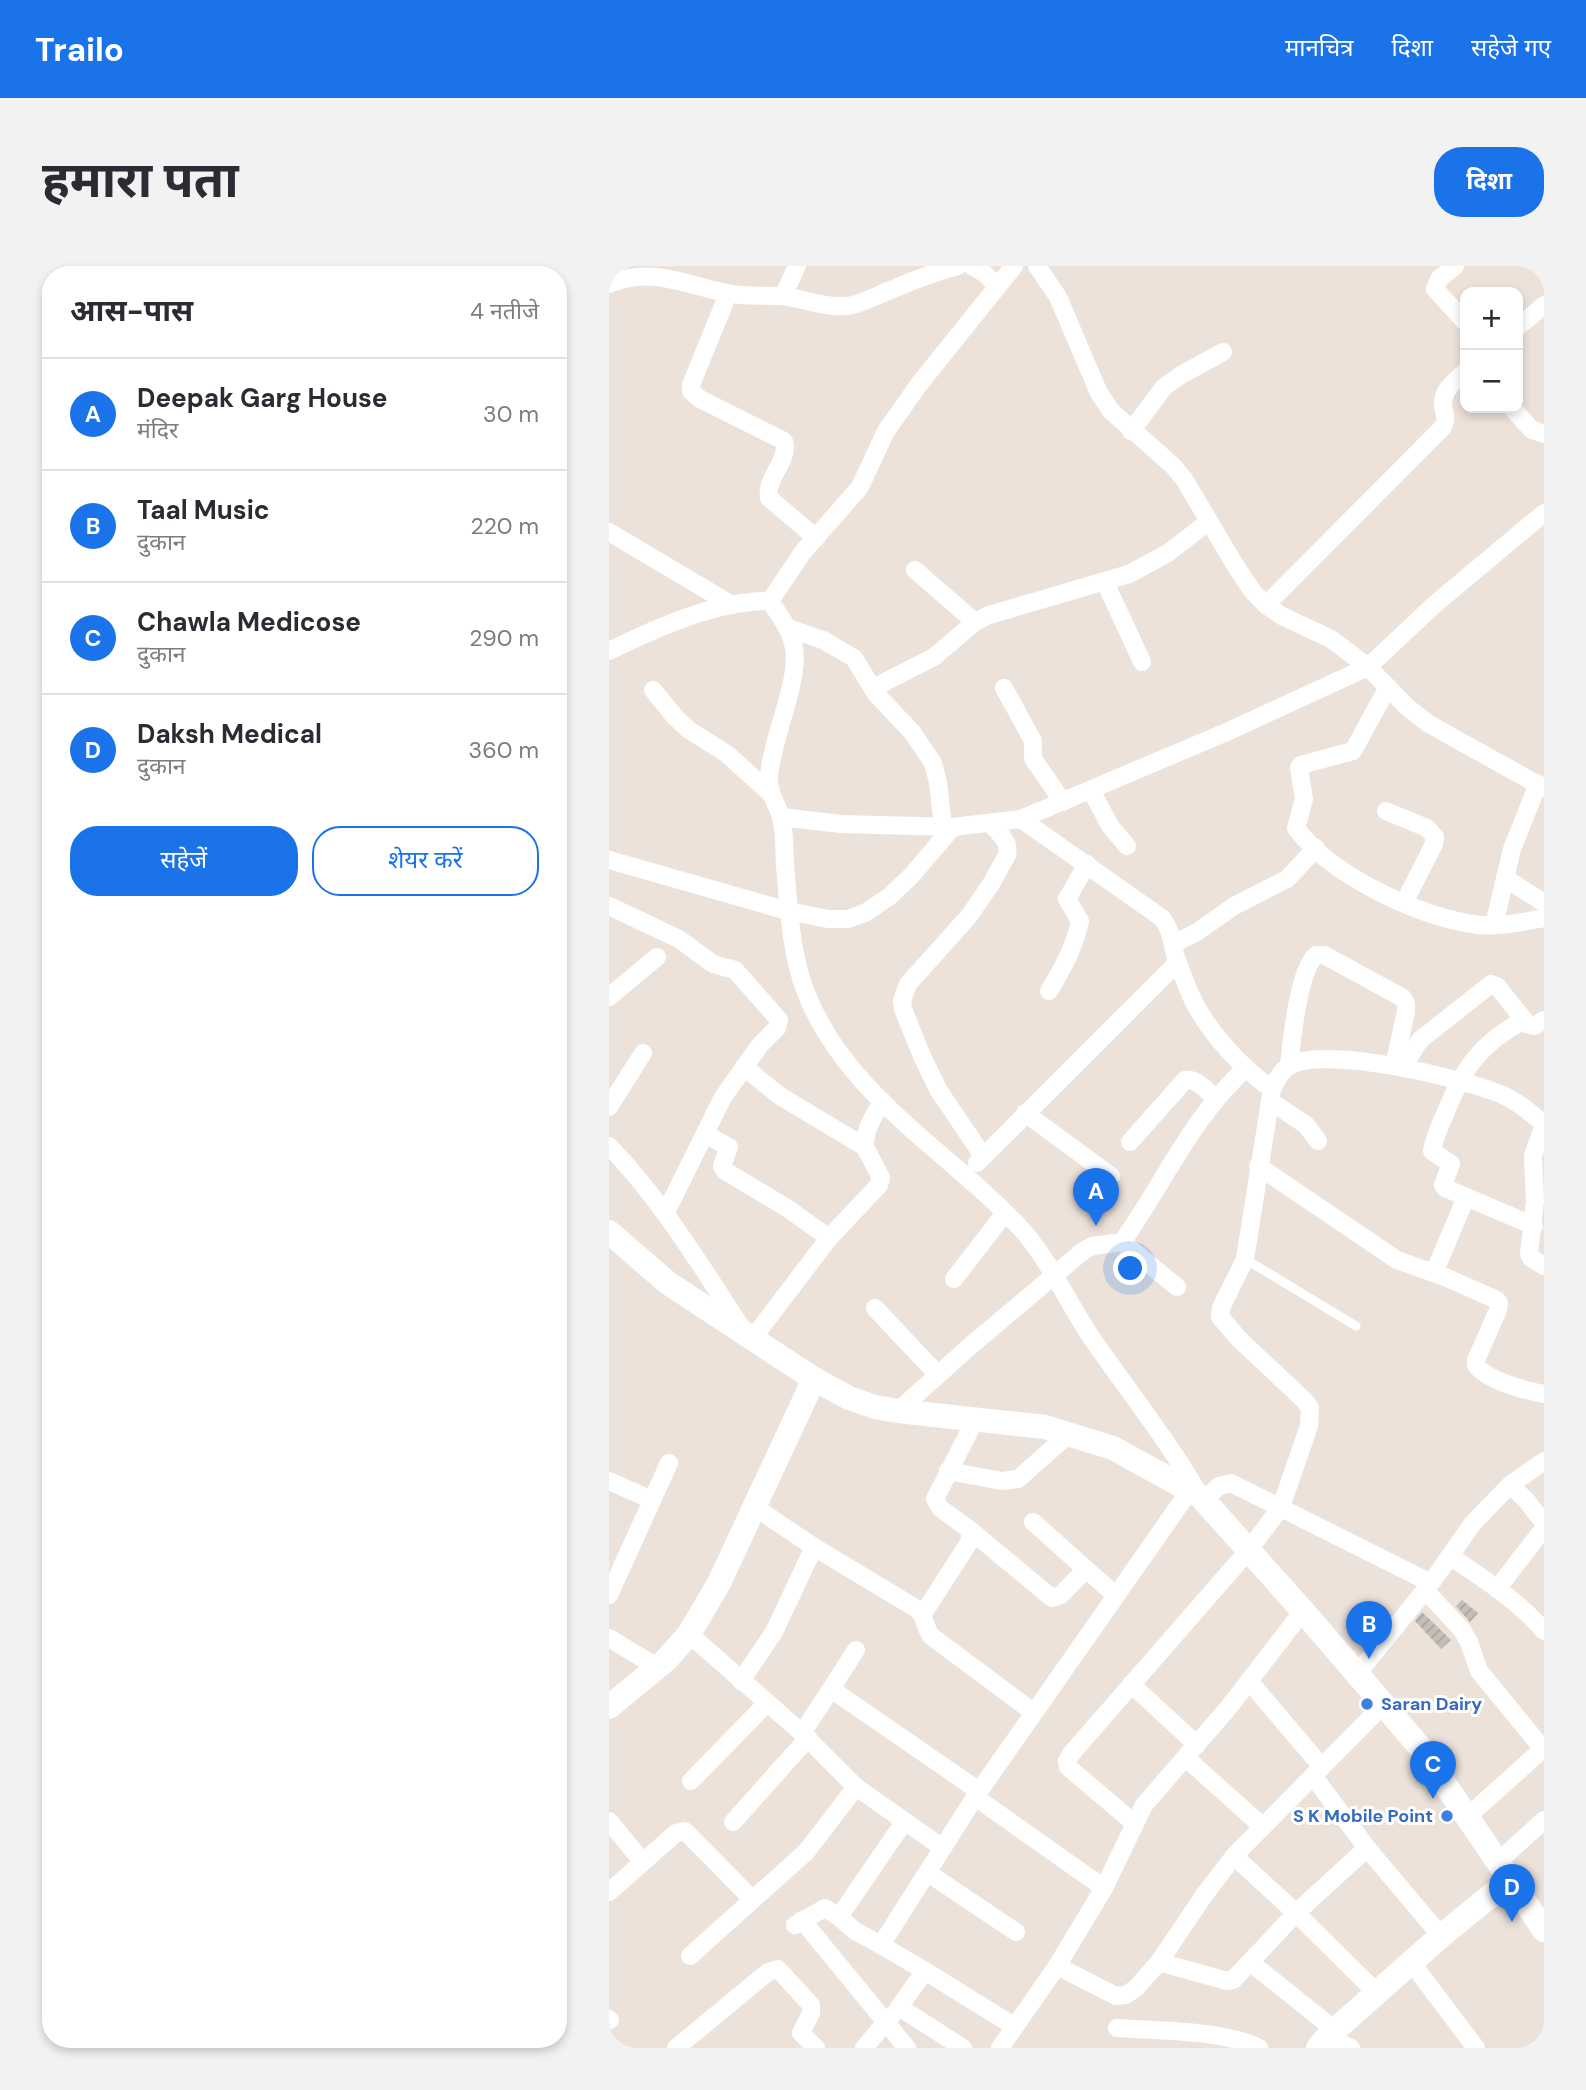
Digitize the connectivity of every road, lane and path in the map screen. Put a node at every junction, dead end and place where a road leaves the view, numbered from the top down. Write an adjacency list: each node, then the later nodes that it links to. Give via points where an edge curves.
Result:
1 (797, 266): 11 (street)
2 (958, 266): 11 (street, via 855,304 826,306)
3 (972, 266): 9 (street)
4 (1014, 266): 9 (street)
5 (1037, 266): 18 (street, via 1070,321 1099,393)
6 (1455, 266): 13 (street, via 1439,279 1435,289)
7 (670, 270): 8 (street); 10 (street)
8 (609, 284)
9 (997, 286): 23 (street, via 886,431 860,486)
10 (728, 293): 11 (street); 23 (street, via 691,391 784,441 785,452 769,486 769,498)
11 (783, 296)
12 (1544, 305): 14 (street)
13 (1460, 317)
14 (1523, 323)
15 (1223, 352): 18 (street, via 1164,387)
16 (1460, 377): 28 (street, via 1443,399 1447,418 1443,427)
17 (1517, 413): 19 (street, via 1532,430)
18 (1131, 431): 21 (street, via 1184,479)
19 (1544, 435)
20 (1544, 513): 33 (street)
21 (1208, 522): 25 (street, via 1150,565); 28 (street)
22 (609, 532): 27 (street)
23 (815, 538): 26 (street)
24 (915, 570): 29 (street)
25 (1105, 582): 29 (street); 32 (street)
26 (770, 601): 27 (street); 30 (street)
27 (732, 605): 31 (street, via 659,626)
28 (1266, 605): 33 (street, via 1331,639)
29 (975, 622): 35 (street, via 934,657)
30 (788, 628): 35 (street, via 854,657); 40 (street, via 795,649 794,671 771,764)
31 (609, 651)
32 (1142, 662)
33 (1368, 667): 34 (street); 39 (street)
34 (1388, 687): 38 (street, via 1429,724); 48 (street, via 1353,751 1299,768 1304,799 1296,828)
35 (873, 688): 46 (street, via 933,763)
36 (1004, 688): 41 (street, via 1033,741 1033,758)
37 (653, 690): 40 (street, via 689,730 727,754)
38 (1541, 786): 51 (street)
39 (1091, 790): 41 (street); 47 (street)
40 (769, 792): 43 (street)
41 (1063, 802): 44 (street)
42 (1386, 811): 52 (street, via 1427,828 1434,837)
43 (781, 817): 46 (street); 55 (street)
44 (1021, 819): 45 (street); 50 (street)
45 (991, 824): 46 (street); 82 (street, via 1009,848 1007,855 980,900 908,984 902,1001 939,1091)
46 (948, 827): 55 (street, via 911,876 865,913 828,919)
47 (1127, 846)
48 (1316, 848): 52 (street, via 1365,885); 58 (street, via 1287,879)
49 (609, 860): 55 (street)
50 (1087, 864): 58 (street, via 1162,918); 61 (street, via 1067,898 1080,921 1079,928)
51 (1504, 878): 53 (street); 57 (street)
52 (1404, 903): 57 (street, via 1456,920)
53 (1544, 903)
54 (609, 906): 68 (street, via 679,939 713,964 735,970 777,1016 777,1028)
55 (789, 911): 73 (street, via 798,967 826,1033 850,1068)
56 (1544, 918): 57 (street)
57 (1494, 925)
58 (1173, 944): 60 (street)
59 (657, 957): 62 (street)
60 (1178, 962): 69 (street, via 1199,1011); 75 (street)
61 (1049, 991)
62 (609, 997)
63 (1524, 1020): 64 (street, via 1530,1026); 67 (street, via 1497,986 1490,984 1420,1041); 70 (street, via 1479,1052)
64 (1544, 1020)
65 (643, 1053): 74 (street)
66 (1289, 1065): 67 (street, via 1308,1060); 67 (street, via 1308,967 1316,955 1324,955 1403,998 1406,1012); 71 (street)
67 (1399, 1066): 70 (street)
68 (744, 1067): 77 (street); 81 (street, via 780,1096)
69 (1246, 1068): 71 (street); 72 (street)
70 (1458, 1080): 76 (street, via 1510,1098); 86 (street, via 1432,1151 1451,1164 1445,1188)
71 (1271, 1095): 78 (street); 83 (street)
72 (1215, 1098): 79 (street, via 1196,1082 1185,1080); 92 (street)
73 (882, 1101): 81 (street, via 865,1134); 84 (street)
74 (609, 1107)
75 (1025, 1113): 82 (street); 85 (street)
76 (1544, 1124): 89 (street, via 1534,1156)
77 (705, 1135): 87 (street); 91 (street, via 729,1147 722,1166 725,1171)
78 (1318, 1141)
79 (1129, 1142)
80 (609, 1146): 87 (street)
81 (865, 1147): 91 (street, via 881,1178 879,1185)
82 (983, 1156): 84 (street)
83 (1258, 1166): 93 (street); 95 (street, via 1378,1249)
84 (966, 1174): 88 (street)
85 (1111, 1176)
86 (1466, 1197): 89 (street); 95 (street)
87 (666, 1212): 101 (street)
88 (1005, 1213): 96 (street, via 1025,1233); 97 (street)
89 (1534, 1226): 94 (street, via 1529,1254)
90 (609, 1231): 101 (main road, via 668,1283)
91 (829, 1238): 101 (street)
92 (1122, 1242): 96 (street, via 1092,1246); 98 (street)
93 (1245, 1259): 100 (lane); 116 (street, via 1220,1317 1310,1408 1309,1426)
94 (1544, 1266)
95 (1434, 1273): 104 (street, via 1499,1303 1476,1360 1479,1370)
96 (1052, 1276): 102 (street); 113 (street)
97 (954, 1279)
98 (1177, 1287)
99 (875, 1308): 102 (street)
100 (1356, 1326)
101 (749, 1336): 103 (main road)
102 (938, 1375): 105 (street)
103 (814, 1379): 105 (main road, via 849,1398); 115 (main road)
104 (1544, 1394)
105 (898, 1411): 106 (main road)
106 (976, 1418): 107 (main road); 110 (street)
107 (1069, 1434): 110 (street, via 1018,1479 1002,1481); 113 (main road, via 1113,1448)
108 (1544, 1461): 112 (street)
109 (669, 1463): 114 (street)
110 (948, 1471): 119 (street, via 935,1499)
111 (609, 1481): 114 (street)
112 (1510, 1485): 118 (street); 122 (street, via 1473,1523)
113 (1198, 1495): 116 (street, via 1231,1483); 121 (main road); 127 (street)
114 (652, 1500): 126 (street)
115 (753, 1506): 120 (street); 131 (main road, via 719,1583)
116 (1280, 1507): 121 (street); 124 (street)
117 (1033, 1522): 123 (street)
118 (1544, 1525): 125 (street)
119 (970, 1530): 123 (street, via 1052,1598 1061,1595); 129 (street, via 969,1541)
120 (814, 1547): 129 (street); 136 (street, via 774,1632)
121 (1248, 1551): 128 (main road); 138 (street)
122 (1450, 1556): 124 (street); 125 (street)
123 (1086, 1569): 127 (street)
124 (1428, 1586): 135 (street); 145 (street, via 1462,1630 1479,1671)
125 (1497, 1589): 130 (street, via 1524,1608)
126 (609, 1595)
127 (1115, 1595): 143 (street)
128 (1303, 1611): 135 (main road); 137 (street)
129 (923, 1614): 143 (street, via 931,1636)
130 (1544, 1631)
131 (689, 1634): 134 (main road); 136 (street)
132 (609, 1638): 134 (street)
133 (856, 1650): 139 (street)
134 (657, 1667): 142 (main road)
135 (1357, 1674): 141 (main road)
136 (741, 1681): 140 (street)
137 (1249, 1681): 146 (street); 147 (street)
138 (1131, 1684): 146 (street); 156 (street, via 1071,1754 1067,1767)
139 (831, 1689): 144 (street); 150 (street)
140 (767, 1703): 144 (street); 148 (street)
141 (1383, 1705): 147 (street); 151 (main road, via 1419,1746)
142 (609, 1707)
143 (1033, 1712): 150 (street)
144 (805, 1735): 149 (street); 154 (street)
145 (1543, 1749): 151 (street)
146 (1191, 1752): 156 (street, via 1153,1793); 157 (street)
147 (1318, 1771): 157 (street); 158 (street)
148 (691, 1781)
149 (856, 1787): 155 (street); 166 (street, via 806,1852)
150 (977, 1794): 159 (street); 164 (street)
151 (1467, 1816): 162 (main road)
152 (1544, 1820): 162 (street)
153 (609, 1821): 161 (street)
154 (733, 1822)
155 (904, 1822): 159 (street); 168 (street)
156 (1135, 1824): 164 (street)
157 (1263, 1827): 160 (street)
158 (1367, 1847): 167 (street); 171 (street)
159 (943, 1848): 163 (street)
160 (1234, 1856): 167 (street); 174 (street)
161 (642, 1861): 165 (street); 166 (street, via 676,1833 685,1831)
162 (1504, 1871): 169 (main road); 171 (main road)
163 (928, 1873): 170 (street); 172 (street)
164 (1104, 1888): 177 (street)
165 (609, 1892)
166 (752, 1899): 173 (street)
167 (1296, 1913): 175 (street); 179 (street)
168 (839, 1917): 172 (street); 181 (street, via 825,1909 799,1923)
169 (1544, 1930)
170 (1016, 1932)
171 (1441, 1936): 176 (main road)
172 (881, 1945): 178 (street)
173 (690, 1956)
174 (1159, 1962): 175 (street, via 1233,1980); 177 (street, via 1126,1996 1116,1996)
175 (1250, 1962): 184 (street)
176 (1411, 1962): 179 (main road); 192 (street)
177 (1056, 1966): 182 (street)
178 (925, 1971): 180 (street); 182 (street)
179 (1377, 1993): 184 (main road)
180 (899, 2007): 181 (street); 189 (street)
181 (886, 2022): 187 (street); 188 (street)
182 (1014, 2026): 190 (street)
183 (1117, 2028): 191 (street, via 1227,2037)
184 (1333, 2041)
185 (676, 2048): 186 (street, via 768,1972 778,1969 811,2005 801,2033)
186 (816, 2048)
187 (864, 2048)
188 (907, 2048)
189 (963, 2048)
190 (1000, 2048)
191 (1259, 2048)
192 (1476, 2048)

